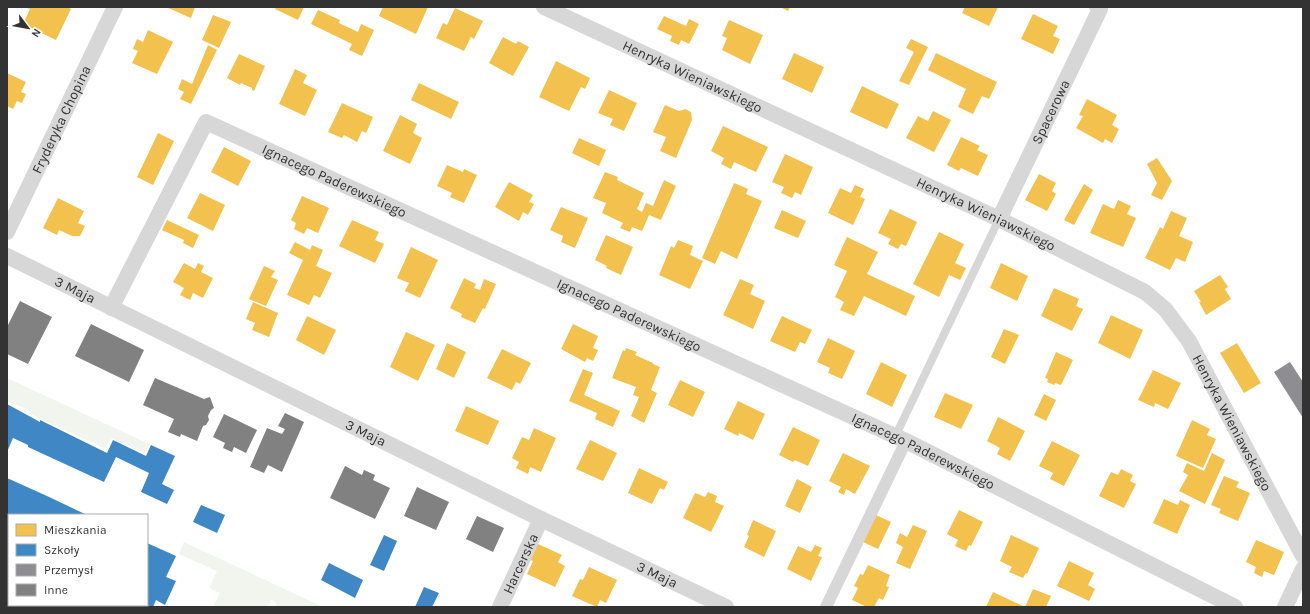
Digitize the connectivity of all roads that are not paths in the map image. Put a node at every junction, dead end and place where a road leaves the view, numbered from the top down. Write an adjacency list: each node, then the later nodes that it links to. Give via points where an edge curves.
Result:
1 (115, 7): 5 (street, Fryderyka Chopina)
2 (544, 7): 4 (street, Henryka Wieniawskiego)
3 (1097, 7): 4 (street, Spacerowa, via 1100,9)
4 (999, 219): 8 (lane); 10 (street, Henryka Wieniawskiego, via 1145,292 1166,309 1189,341)
5 (7, 232)
6 (7, 256): 7 (street, 3 Maja)
7 (111, 308): 8 (street, Ignacego Paderewskiego, via 206,122); 9 (street, 3 Maja)
8 (900, 439): 14 (street); 15 (street, Ignacego Paderewskiego)
9 (541, 519): 12 (street, Harcerska); 13 (street, 3 Maja)
10 (1303, 556)
11 (1303, 569): 16 (street)
12 (500, 607)
13 (726, 607)
14 (826, 607)
15 (1235, 607)
16 (1285, 607)

